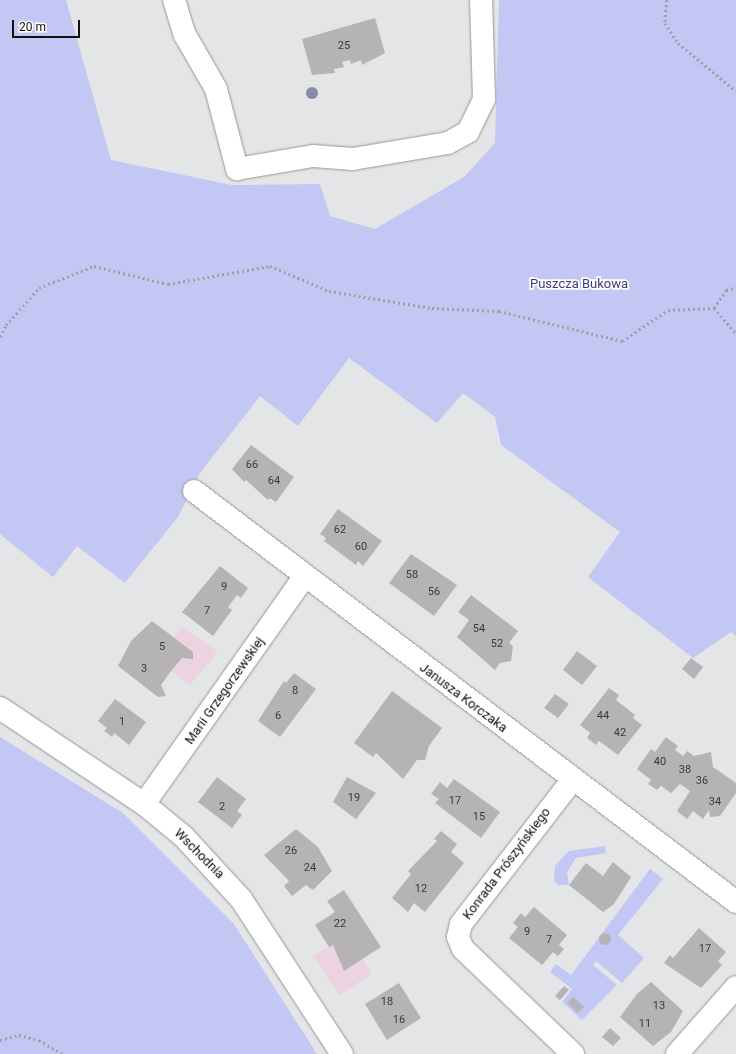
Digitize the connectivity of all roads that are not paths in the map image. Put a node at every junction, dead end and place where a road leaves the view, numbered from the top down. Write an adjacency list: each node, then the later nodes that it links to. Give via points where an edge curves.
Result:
1 (174, 0): 2 (street, via 185,35 216,88 237,169 313,156 353,159 448,143 468,132 484,99)
2 (481, 0)
3 (194, 491): 4 (street, Janusza Korczaka)
4 (304, 577): 6 (street, Janusza Korczaka); 7 (street, Marii Grzegorzewskiej)
5 (0, 708): 7 (street, Wschodnia)
6 (573, 780): 8 (street, Janusza Korczaka); 11 (street, Konrada Prószyńskiego, via 461,924 458,937 463,949)
7 (144, 804): 10 (street, Wschodnia, via 183,836 241,899)
8 (736, 902)
9 (736, 987): 12 (street)
10 (342, 1054)
11 (570, 1054)
12 (677, 1054)

